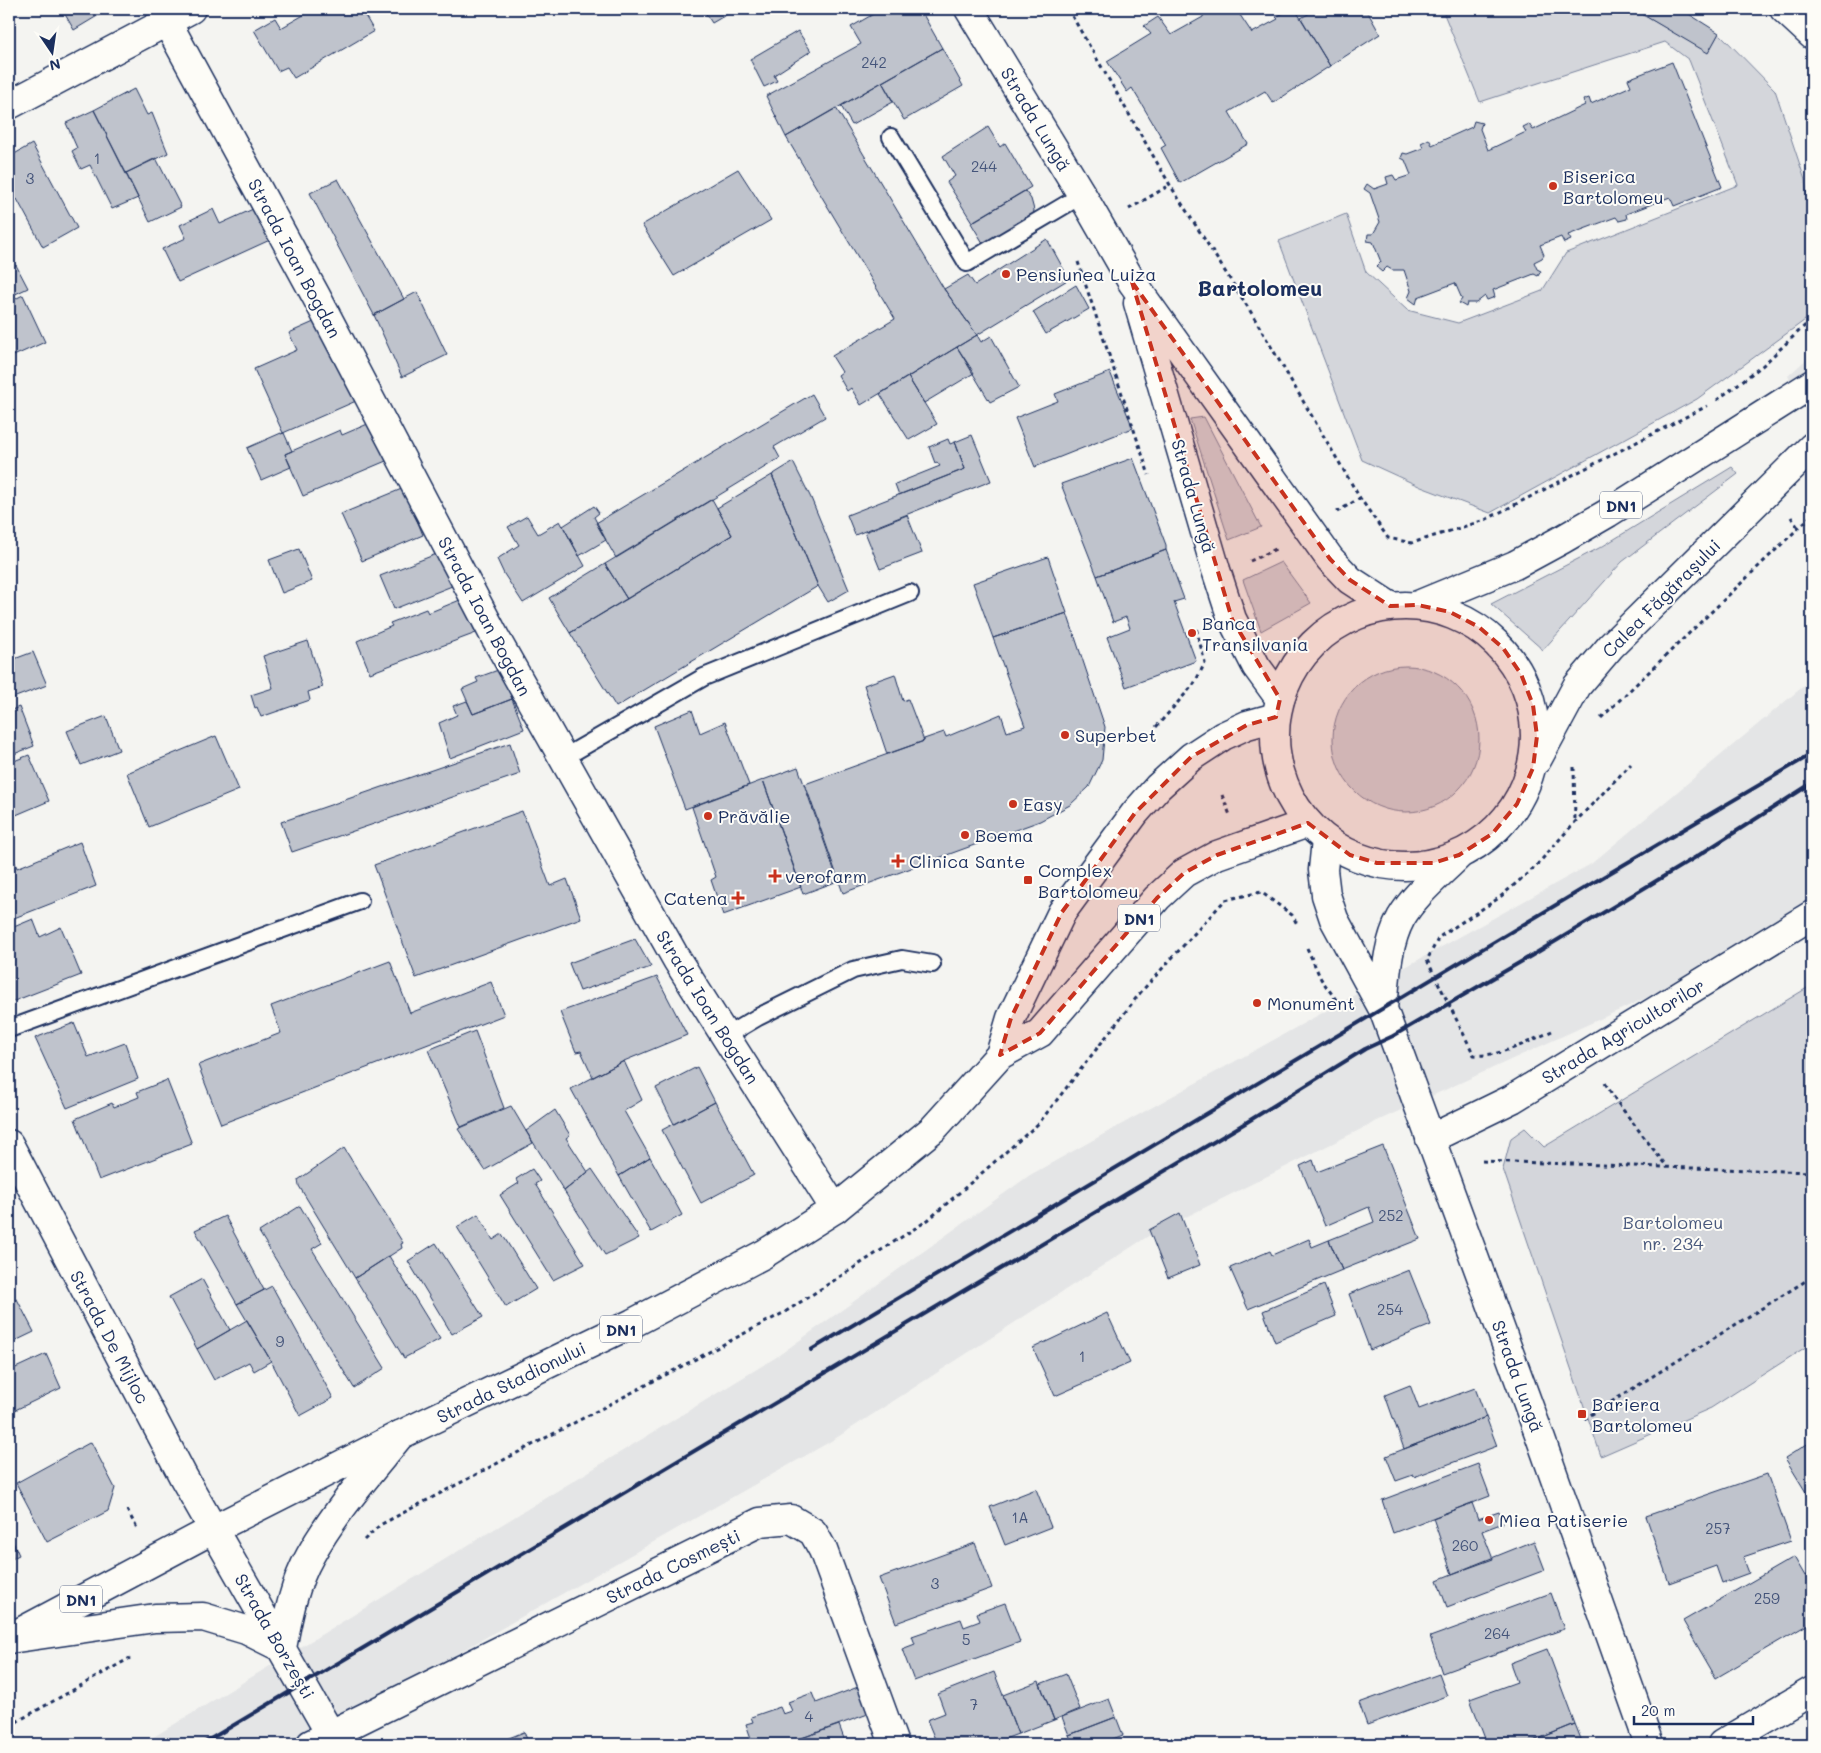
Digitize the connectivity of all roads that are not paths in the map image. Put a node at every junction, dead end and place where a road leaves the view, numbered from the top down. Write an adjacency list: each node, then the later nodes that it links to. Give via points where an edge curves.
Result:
1 (191, 9): 4 (main road)
2 (969, 9): 8 (main road, Strada Lungă)
3 (1784, 9): 5 (main road)
4 (163, 16): 6 (main road); 16 (main road, Strada Ioan Bogdan)
5 (1812, 36)
6 (9, 105)
7 (891, 137): 8 (lane, via 967,263)
8 (1082, 195): 9 (main road, Strada Lungă)
9 (1132, 282): 14 (main road, Strada Lungă, via 1330,559 1350,580); 15 (main road, Strada Lungă, via 1232,618)
10 (1812, 384): 13 (main road, DN1, via 1563,539 1515,565)
11 (1812, 447): 17 (main road, Calea Făgărașului / DN1, via 1611,646 1578,686)
12 (910, 593): 16 (lane, via 704,676)
13 (1418, 605): 14 (main road, DN1); 17 (main road, DN1, via 1450,612 1479,627 1503,648 1521,674 1533,705 1536,736)
14 (1390, 606): 15 (main road, DN1, via 1360,613 1333,627 1309,646 1291,671)
15 (1278, 708): 18 (main road, DN1, via 1275,746 1280,774 1291,800); 26 (main road, Strada Stadionului / DN1, via 1223,736 1191,757 1135,813 1062,912 1011,1018)
16 (563, 758): 25 (main road, Strada Ioan Bogdan, via 678,960)
17 (1533, 768): 19 (main road, DN1, via 1517,804 1492,834)
18 (1317, 831): 19 (main road, DN1, via 1350,855 1377,863 1405,866 1433,863); 23 (main road, Strada Lungă, via 1326,895 1334,919); 26 (main road, Strada Stadionului / DN1, via 1217,854 1184,873 1157,898 1040,1033)
19 (1459, 855): 23 (main road, Strada Lungă, via 1401,918 1387,964)
20 (360, 901): 24 (lane)
21 (1812, 915): 27 (main road, Strada Agricultorilor, via 1512,1099)
22 (932, 964): 25 (lane, via 902,960 853,970)
23 (1383, 1009): 27 (main road, Strada Lungă)
24 (9, 1029)
25 (726, 1036): 29 (main road, Strada Ioan Bogdan)
26 (1000, 1056): 29 (main road, Strada Stadionului / DN1, via 933,1130)
27 (1430, 1139): 37 (main road, Strada Lungă)
28 (9, 1144): 31 (main road, Strada De Mijloc, via 184,1478)
29 (835, 1210): 30 (main road, Strada Stadionului / DN1, via 764,1254 633,1323)
30 (400, 1435): 31 (main road, Strada Stadionului / DN1); 33 (main road, via 334,1518 309,1557 291,1603)
31 (214, 1528): 32 (main road, Strada Stadionului / DN1); 33 (main road, Strada Borzești)
32 (9, 1638): 33 (main road, via 155,1618 203,1618 246,1630)
33 (282, 1648): 35 (main road, Strada Borzești)
34 (1812, 1691): 38 (main road)
35 (326, 1741): 36 (main road, Strada Cosmești, via 760,1522 791,1519 813,1532 823,1550)
36 (894, 1744)
37 (1649, 1744)
38 (1722, 1744)

